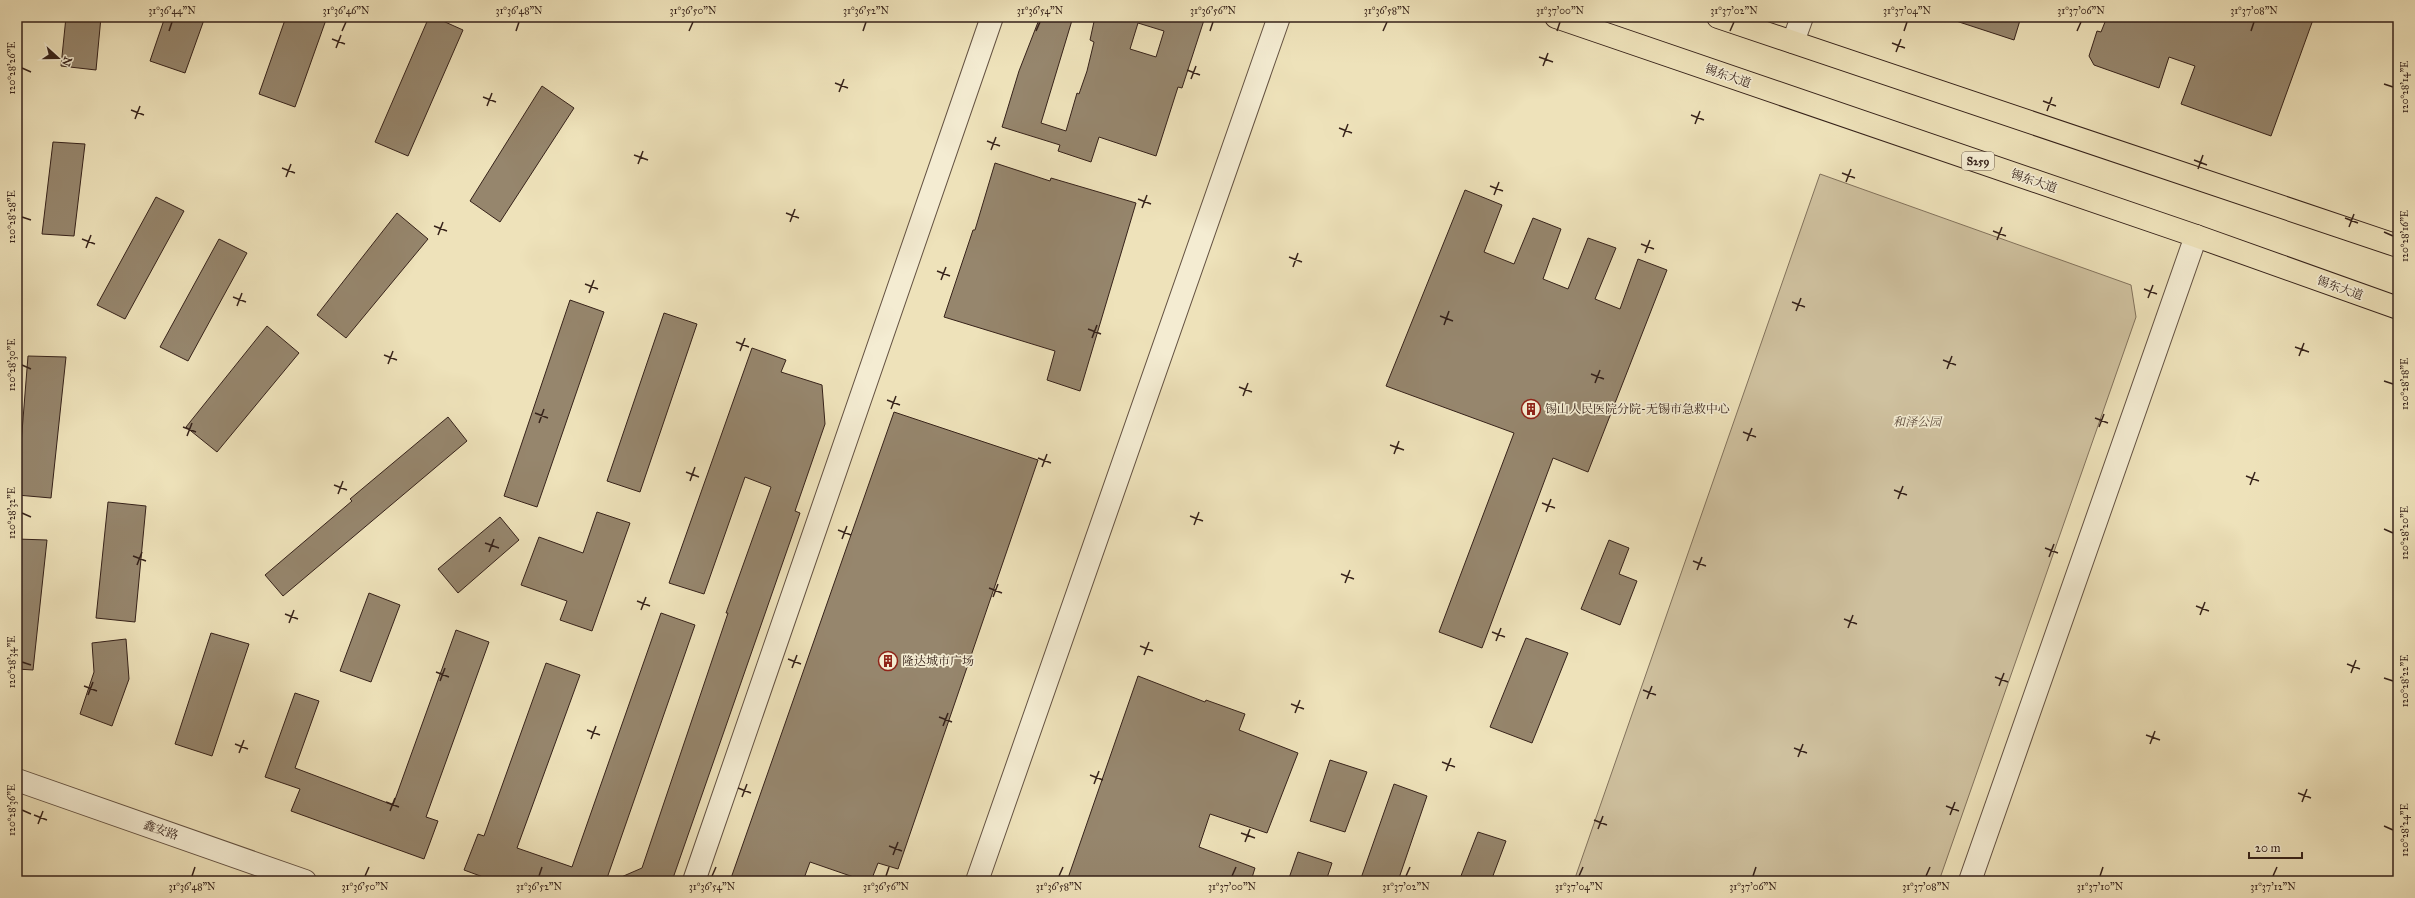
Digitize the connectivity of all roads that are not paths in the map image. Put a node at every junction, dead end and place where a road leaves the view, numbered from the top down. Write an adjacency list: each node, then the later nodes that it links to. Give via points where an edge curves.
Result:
1 (992, 17): 12 (street)
2 (1280, 17): 13 (street)
3 (1556, 17): 7 (main road, 锡东大道 / S259)
4 (1718, 17): 6 (main road)
5 (1802, 17): 6 (street)
6 (1793, 42): 8 (main road)
7 (2196, 236): 9 (main road, 锡东大道 / S259); 14 (street)
8 (2398, 246)
9 (2398, 308)
10 (17, 780): 11 (street, 鑫安路)
11 (305, 881)
12 (694, 881)
13 (977, 881)
14 (1970, 881)

